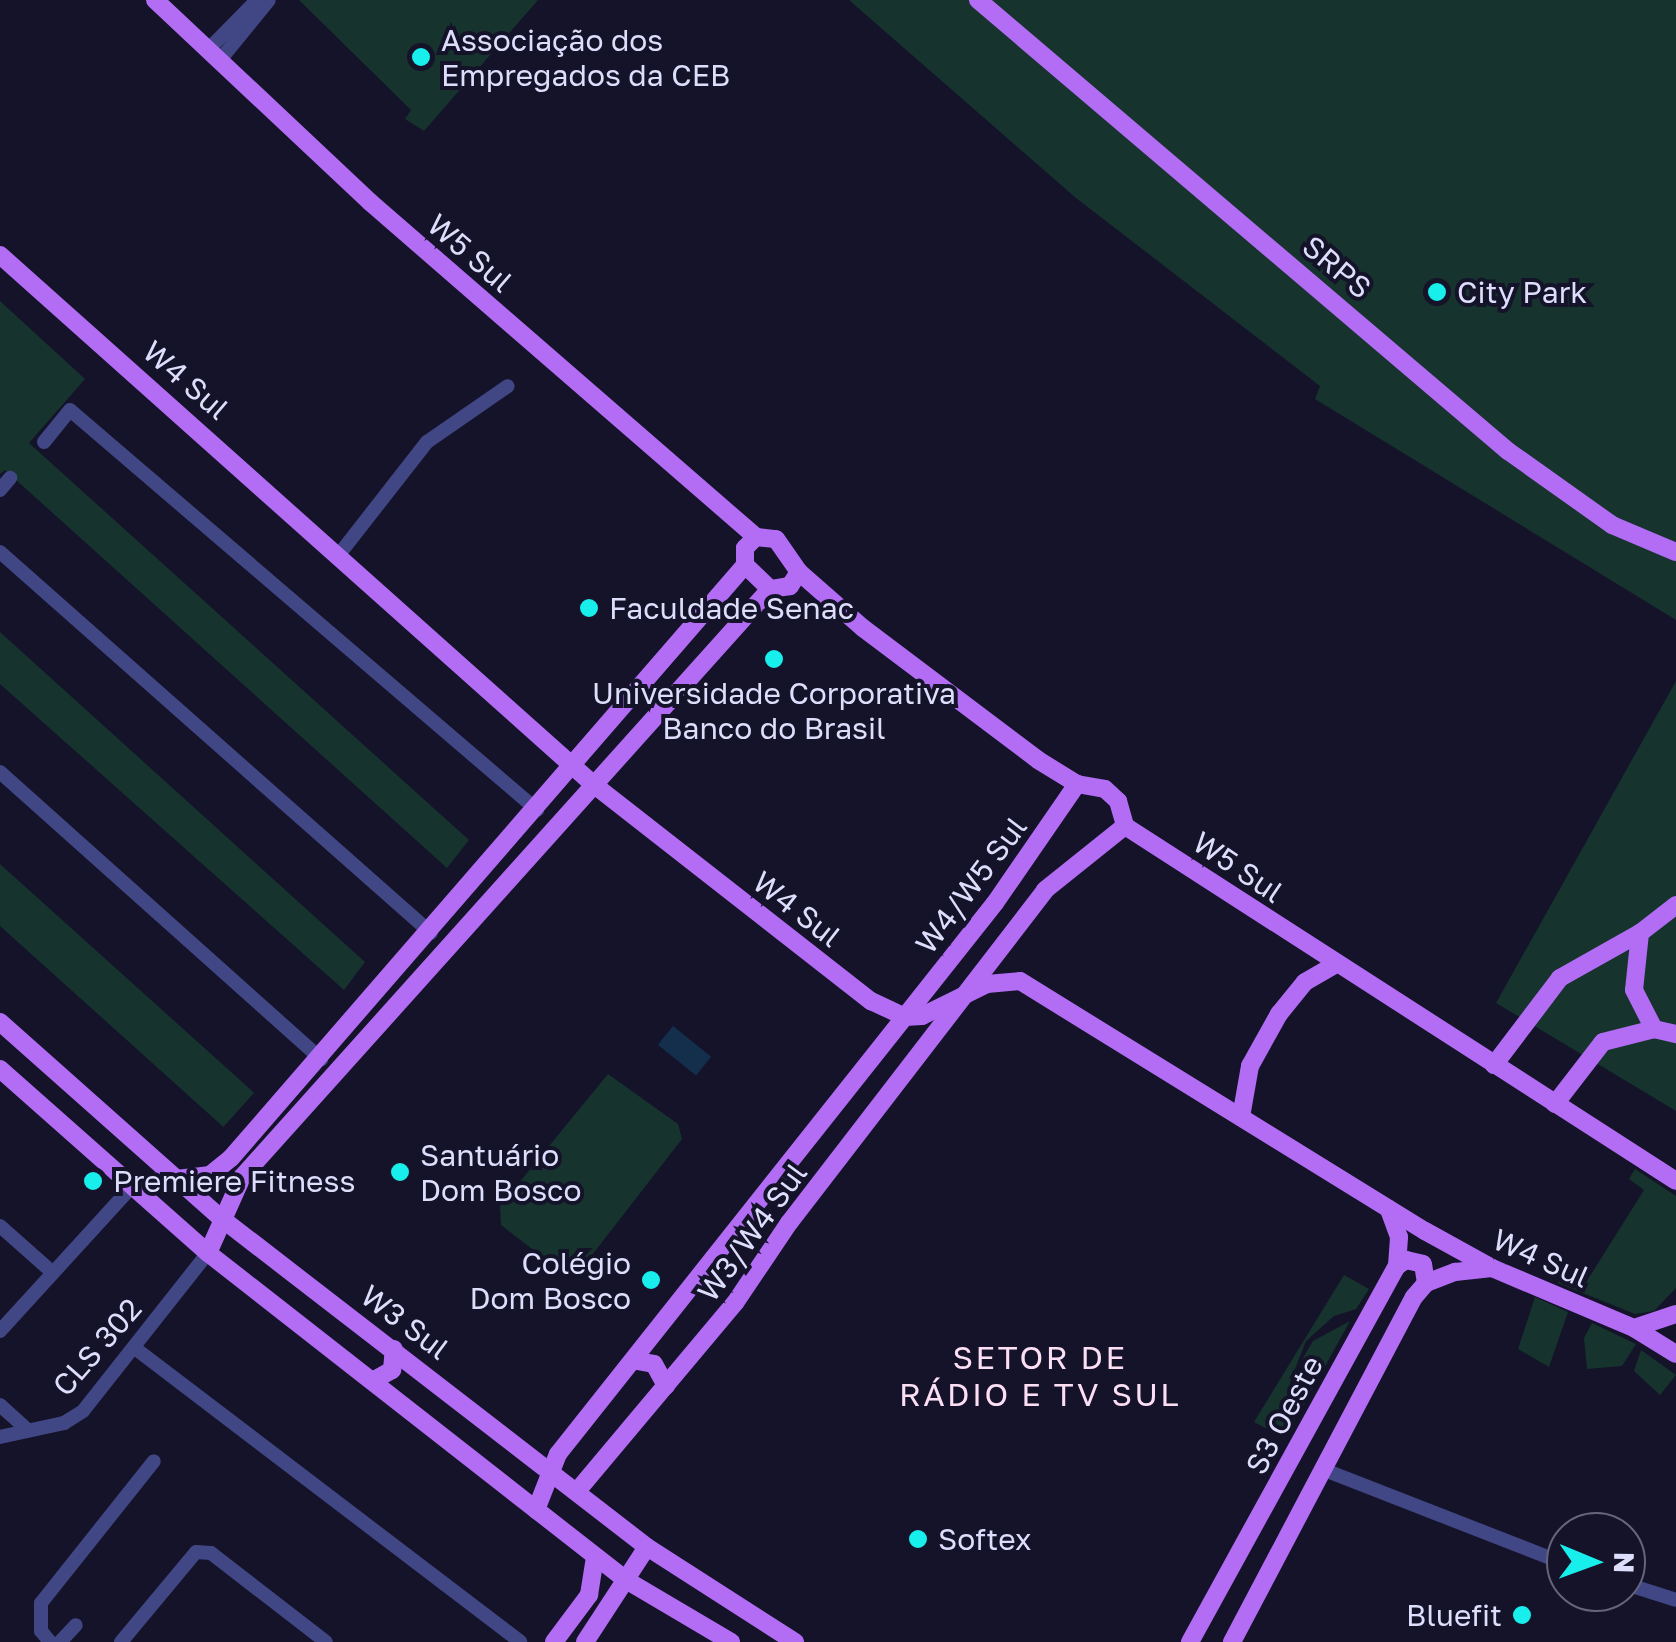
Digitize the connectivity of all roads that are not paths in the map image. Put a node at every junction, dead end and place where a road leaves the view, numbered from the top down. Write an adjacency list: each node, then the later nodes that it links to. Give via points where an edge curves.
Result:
1 (155, 0): 5 (main road, W5 Sul)
2 (258, 0): 5 (street)
3 (269, 0): 5 (street)
4 (978, 0): 12 (main road, SRPS, via 1508,451 1612,524)
5 (214, 54): 9 (main road, W5 Sul, via 370,202)
6 (0, 254): 11 (main road, W4 Sul)
7 (508, 386): 11 (street, via 427,442)
8 (44, 442): 20 (street, via 70,410)
9 (756, 537): 13 (main road, via 745,548); 14 (main road, via 776,540)
10 (0, 552): 26 (street)
11 (341, 552): 16 (main road, W4 Sul)
12 (1676, 552)
13 (745, 565): 15 (main road); 16 (main road)
14 (799, 572): 15 (main road, via 790,586); 19 (main road, W5 Sul, via 862,628)
15 (770, 588): 18 (main road)
16 (573, 766): 18 (main road, W4 Sul); 20 (main road)
17 (0, 772): 35 (street)
18 (593, 784): 30 (main road); 31 (main road, W4 Sul, via 844,981)
19 (1077, 784): 21 (main road, W5 Sul, via 1105,789 1118,801); 22 (main road, W4/W5 Sul)
20 (537, 810): 26 (main road)
21 (1124, 826): 23 (main road, W4/W5 Sul); 27 (main road, W5 Sul)
22 (1020, 870): 23 (main road, via 1037,874); 31 (main road, W4/W5 Sul)
23 (1045, 890): 29 (main road, W4/W5 Sul)
24 (1672, 914): 25 (main road)
25 (1640, 933): 33 (main road, via 1634,990); 36 (main road, via 1560,978)
26 (431, 934): 28 (main road)
27 (1334, 965): 36 (main road, W5 Sul); 40 (main road, via 1305,982 1280,1014 1250,1066)
28 (376, 996): 30 (main road); 35 (main road)
29 (962, 999): 31 (main road, W4 Sul); 37 (main road, W3/W4 Sul); 40 (main road, W4 Sul, via 1000,980 1020,982)
30 (392, 1008): 41 (main road)
31 (905, 1016): 34 (main road, W3/W4 Sul)
32 (0, 1022): 42 (main road, W3 Sul)
33 (1670, 1034): 39 (main road, via 1603,1042)
34 (878, 1048): 37 (main road); 45 (main road, W3/W4 Sul)
35 (321, 1059): 41 (main road)
36 (1494, 1065): 39 (main road, W5 Sul)
37 (908, 1067): 48 (main road, W3/W4 Sul)
38 (0, 1068): 44 (main road)
39 (1554, 1104): 43 (main road, W5 Sul)
40 (1241, 1117): 46 (main road, W4 Sul)
41 (280, 1119): 42 (main road, via 222,1167); 47 (main road)
42 (180, 1182): 44 (main road); 47 (main road, W3 Sul)
43 (1676, 1182)
44 (134, 1184): 52 (main road); 55 (street)
45 (760, 1204): 48 (main road); 49 (main road, W3/W4 Sul)
46 (1389, 1209): 53 (main road, via 1399,1237); 54 (main road, W4 Sul)
47 (222, 1218): 52 (main road); 62 (main road, W3 Sul)
48 (789, 1223): 51 (main road, W3/W4 Sul)
49 (744, 1224): 51 (main road, via 762,1230); 60 (main road, W3/W4 Sul)
50 (0, 1226): 55 (street)
51 (773, 1248): 65 (main road, W3/W4 Sul)
52 (208, 1252): 61 (street, CLS 302); 66 (main road)
53 (1397, 1266): 56 (main road, via 1406,1260 1422,1264); 93 (main road, S3 Oeste)
54 (1492, 1268): 56 (main road); 58 (main road, W4 Sul)
55 (52, 1272): 59 (street)
56 (1426, 1283): 73 (main road, S3 Oeste)
57 (1676, 1314): 58 (main road)
58 (1634, 1328): 63 (main road, W4 Sul)
59 (0, 1331)
60 (660, 1332): 64 (main road, W3/W4 Sul); 65 (main road, via 670,1358)
61 (136, 1349): 69 (street, CLS 302, via 83,1411 64,1423); 83 (street)
62 (394, 1350): 66 (main road, via 392,1370); 72 (main road, W3 Sul)
63 (1676, 1354)
64 (637, 1361): 67 (main road, via 654,1364); 72 (main road, W3/W4 Sul)
65 (684, 1364): 67 (main road, W3/W4 Sul)
66 (374, 1380): 75 (main road)
67 (666, 1386): 74 (main road, W3/W4 Sul)
68 (0, 1405): 69 (street)
69 (27, 1428): 70 (street, CLS 302)
70 (0, 1437)
71 (154, 1461): 85 (street, via 41,1603 40,1630)
72 (548, 1467): 74 (main road, W3 Sul); 75 (main road, W3/W4 Sul)
73 (1322, 1470): 78 (street); 84 (main road, S3 Oeste)
74 (578, 1490): 76 (main road, W3 Sul)
75 (536, 1510): 77 (main road)
76 (647, 1547): 79 (main road); 92 (main road, W3 Sul)
77 (595, 1556): 79 (main road); 89 (main road, via 589,1595)
78 (1546, 1556)
79 (626, 1580): 90 (main road); 91 (main road)
80 (1646, 1590): 81 (street)
81 (1676, 1600)
82 (76, 1624): 86 (street)
83 (517, 1641)
84 (1237, 1641)
85 (50, 1642)
86 (60, 1642)
87 (121, 1642): 88 (street, via 196,1552 211,1553)
88 (326, 1642)
89 (554, 1642)
90 (586, 1642)
91 (731, 1642)
92 (795, 1642)
93 (1190, 1642)

